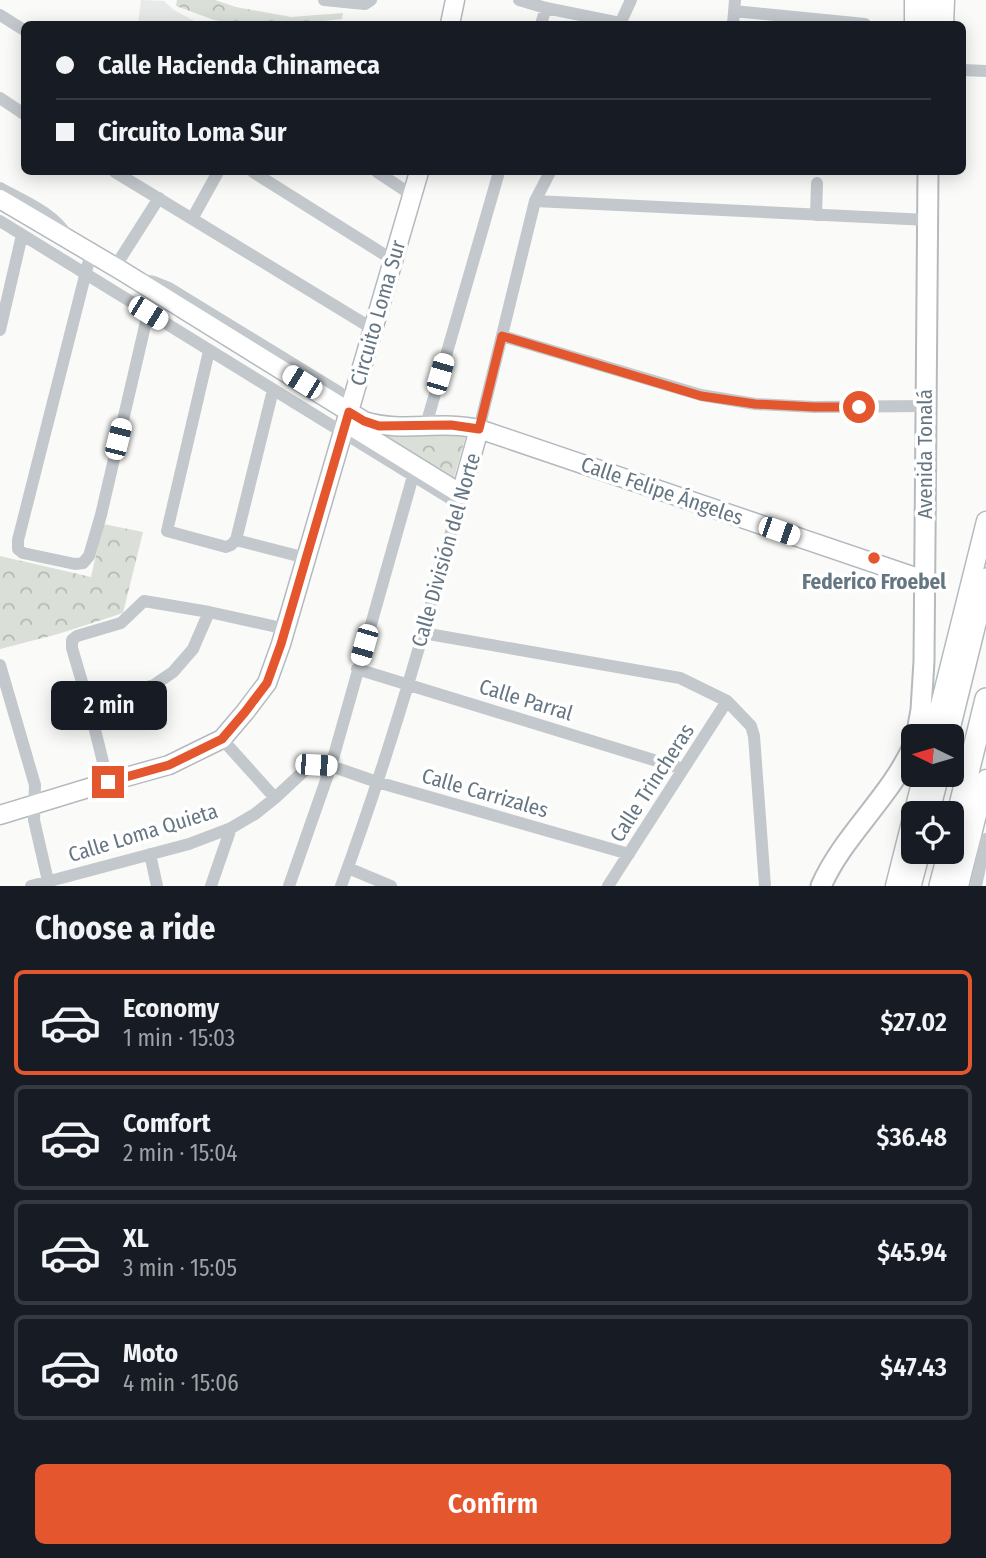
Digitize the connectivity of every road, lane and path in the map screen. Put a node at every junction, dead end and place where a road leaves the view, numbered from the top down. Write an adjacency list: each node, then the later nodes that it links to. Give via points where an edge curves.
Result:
1 (324, 0): 2 (street, via 365,4)
2 (371, 0)
3 (455, 0): 12 (street)
4 (519, 0): 9 (street)
5 (631, 0): 15 (street)
6 (914, 0): 17 (street)
7 (930, 0): 18 (main road)
8 (945, 0): 19 (street)
9 (546, 8): 13 (street); 14 (street)
10 (734, 12): 16 (street)
11 (0, 15): 20 (street)
12 (451, 21)
13 (542, 21)
14 (606, 21)
15 (621, 21)
16 (832, 21)
17 (914, 21)
18 (930, 21)
19 (944, 21)
20 (21, 28)
21 (966, 70): 22 (street)
22 (986, 71)
23 (0, 98): 24 (street)
24 (21, 112)
25 (216, 175): 41 (street)
26 (258, 175): 46 (street)
27 (382, 175): 35 (street)
28 (418, 175): 35 (street, Circuito Loma Sur)
29 (498, 175): 57 (street)
30 (548, 175): 38 (street, Calle División del Norte)
31 (928, 175): 42 (main road, Avenida Tonalá)
32 (134, 176): 36 (street)
33 (817, 183): 40 (street)
34 (0, 188): 45 (street, via 57,222)
35 (412, 195): 46 (street, Circuito Loma Sur)
36 (158, 197): 41 (street); 48 (street)
37 (0, 199): 45 (street)
38 (535, 201): 40 (street); 52 (street, Calle División del Norte)
39 (0, 212): 47 (street)
40 (816, 215): 42 (street)
41 (192, 219): 50 (street)
42 (928, 220): 55 (main road, Avenida Tonalá)
43 (0, 221): 44 (street)
44 (22, 235): 47 (street); 51 (street)
45 (68, 239): 48 (street)
46 (393, 260): 50 (street, Circuito Loma Sur)
47 (87, 269): 48 (street); 49 (street); 49 (street, via 18,540 23,553 75,564 89,556)
48 (123, 275): 56 (street)
49 (148, 313): 53 (street)
50 (373, 328): 56 (street, Circuito Loma Sur)
51 (0, 330)
52 (502, 336): 55 (street, via 701,396 802,407); 58 (street, Calle División del Norte)
53 (209, 351): 54 (street); 62 (street, via 167,531 226,547)
54 (273, 390): 56 (street); 62 (street)
55 (926, 406): 65 (main road, Avenida Tonalá)
56 (346, 422): 57 (street, Calle Felipe Ángeles); 59 (street); 60 (street); 63 (street, Circuito Loma Sur)
57 (426, 425): 58 (street, Calle Felipe Ángeles)
58 (479, 429): 60 (street, Calle División del Norte); 65 (street, Calle Felipe Ángeles)
59 (413, 476): 60 (street); 70 (street)
60 (460, 499): 68 (street, Calle División del Norte)
61 (986, 521): 76 (street)
62 (233, 542): 63 (street)
63 (306, 558): 67 (street, Circuito Loma Sur)
64 (986, 579): 77 (highway)
65 (924, 580): 75 (main road, Avenida Tonalá)
66 (209, 612): 67 (street); 74 (street, via 193,649 173,672 154,685); 74 (street, via 144,601 121,623 77,636 72,648)
67 (286, 629): 78 (street, Circuito Loma Sur, via 267,683)
68 (423, 633): 71 (street, Calle División del Norte); 73 (street, via 680,678)
69 (0, 665): 88 (street, via 34,785)
70 (357, 670): 71 (street, Calle Parral); 79 (street)
71 (408, 684): 80 (street, Calle Parral); 84 (street, Calle División del Norte)
72 (986, 699): 87 (highway)
73 (727, 701): 80 (street, Calle Trincheras); 109 (street, via 751,726 754,736)
74 (89, 706): 83 (street)
75 (918, 724)
76 (936, 724)
77 (950, 724)
78 (222, 739): 83 (street, Circuito Loma Sur, via 169,765); 86 (street)
79 (331, 766): 84 (street, Calle Carrizales); 86 (street, Calle Loma Quieta, via 306,769); 105 (street)
80 (683, 769): 93 (street, Calle Trincheras)
81 (901, 769): 97 (main road)
82 (986, 779): 115 (street)
83 (108, 782): 88 (street, Circuito Loma Sur)
84 (377, 782): 93 (street, Calle Carrizales); 98 (street, Calle División del Norte)
85 (920, 788): 112 (street)
86 (275, 798): 90 (street, Calle Loma Quieta)
87 (961, 801)
88 (34, 804): 89 (street, Circuito Loma Sur); 100 (street)
89 (0, 815)
90 (232, 828): 92 (street, Calle Loma Quieta); 104 (street)
91 (986, 839): 94 (street)
92 (150, 854): 99 (street, Calle Loma Quieta); 103 (street)
93 (629, 854): 108 (street, Calle Trincheras)
94 (984, 854): 116 (street)
95 (916, 864): 113 (highway)
96 (945, 864): 114 (highway)
97 (830, 867): 110 (street); 111 (main road)
98 (348, 868): 106 (street, Calle División del Norte); 107 (street)
99 (81, 872): 100 (street, Calle Loma Quieta); 102 (street)
100 (48, 881): 101 (street, Calle Loma Quieta)
101 (31, 886)
102 (85, 886)
103 (157, 886)
104 (211, 886)
105 (289, 886)
106 (341, 886)
107 (391, 886)
108 (608, 886)
109 (765, 886)
110 (812, 886)
111 (821, 886)
112 (895, 886)
113 (910, 886)
114 (940, 886)
115 (959, 886)
116 (976, 886)

